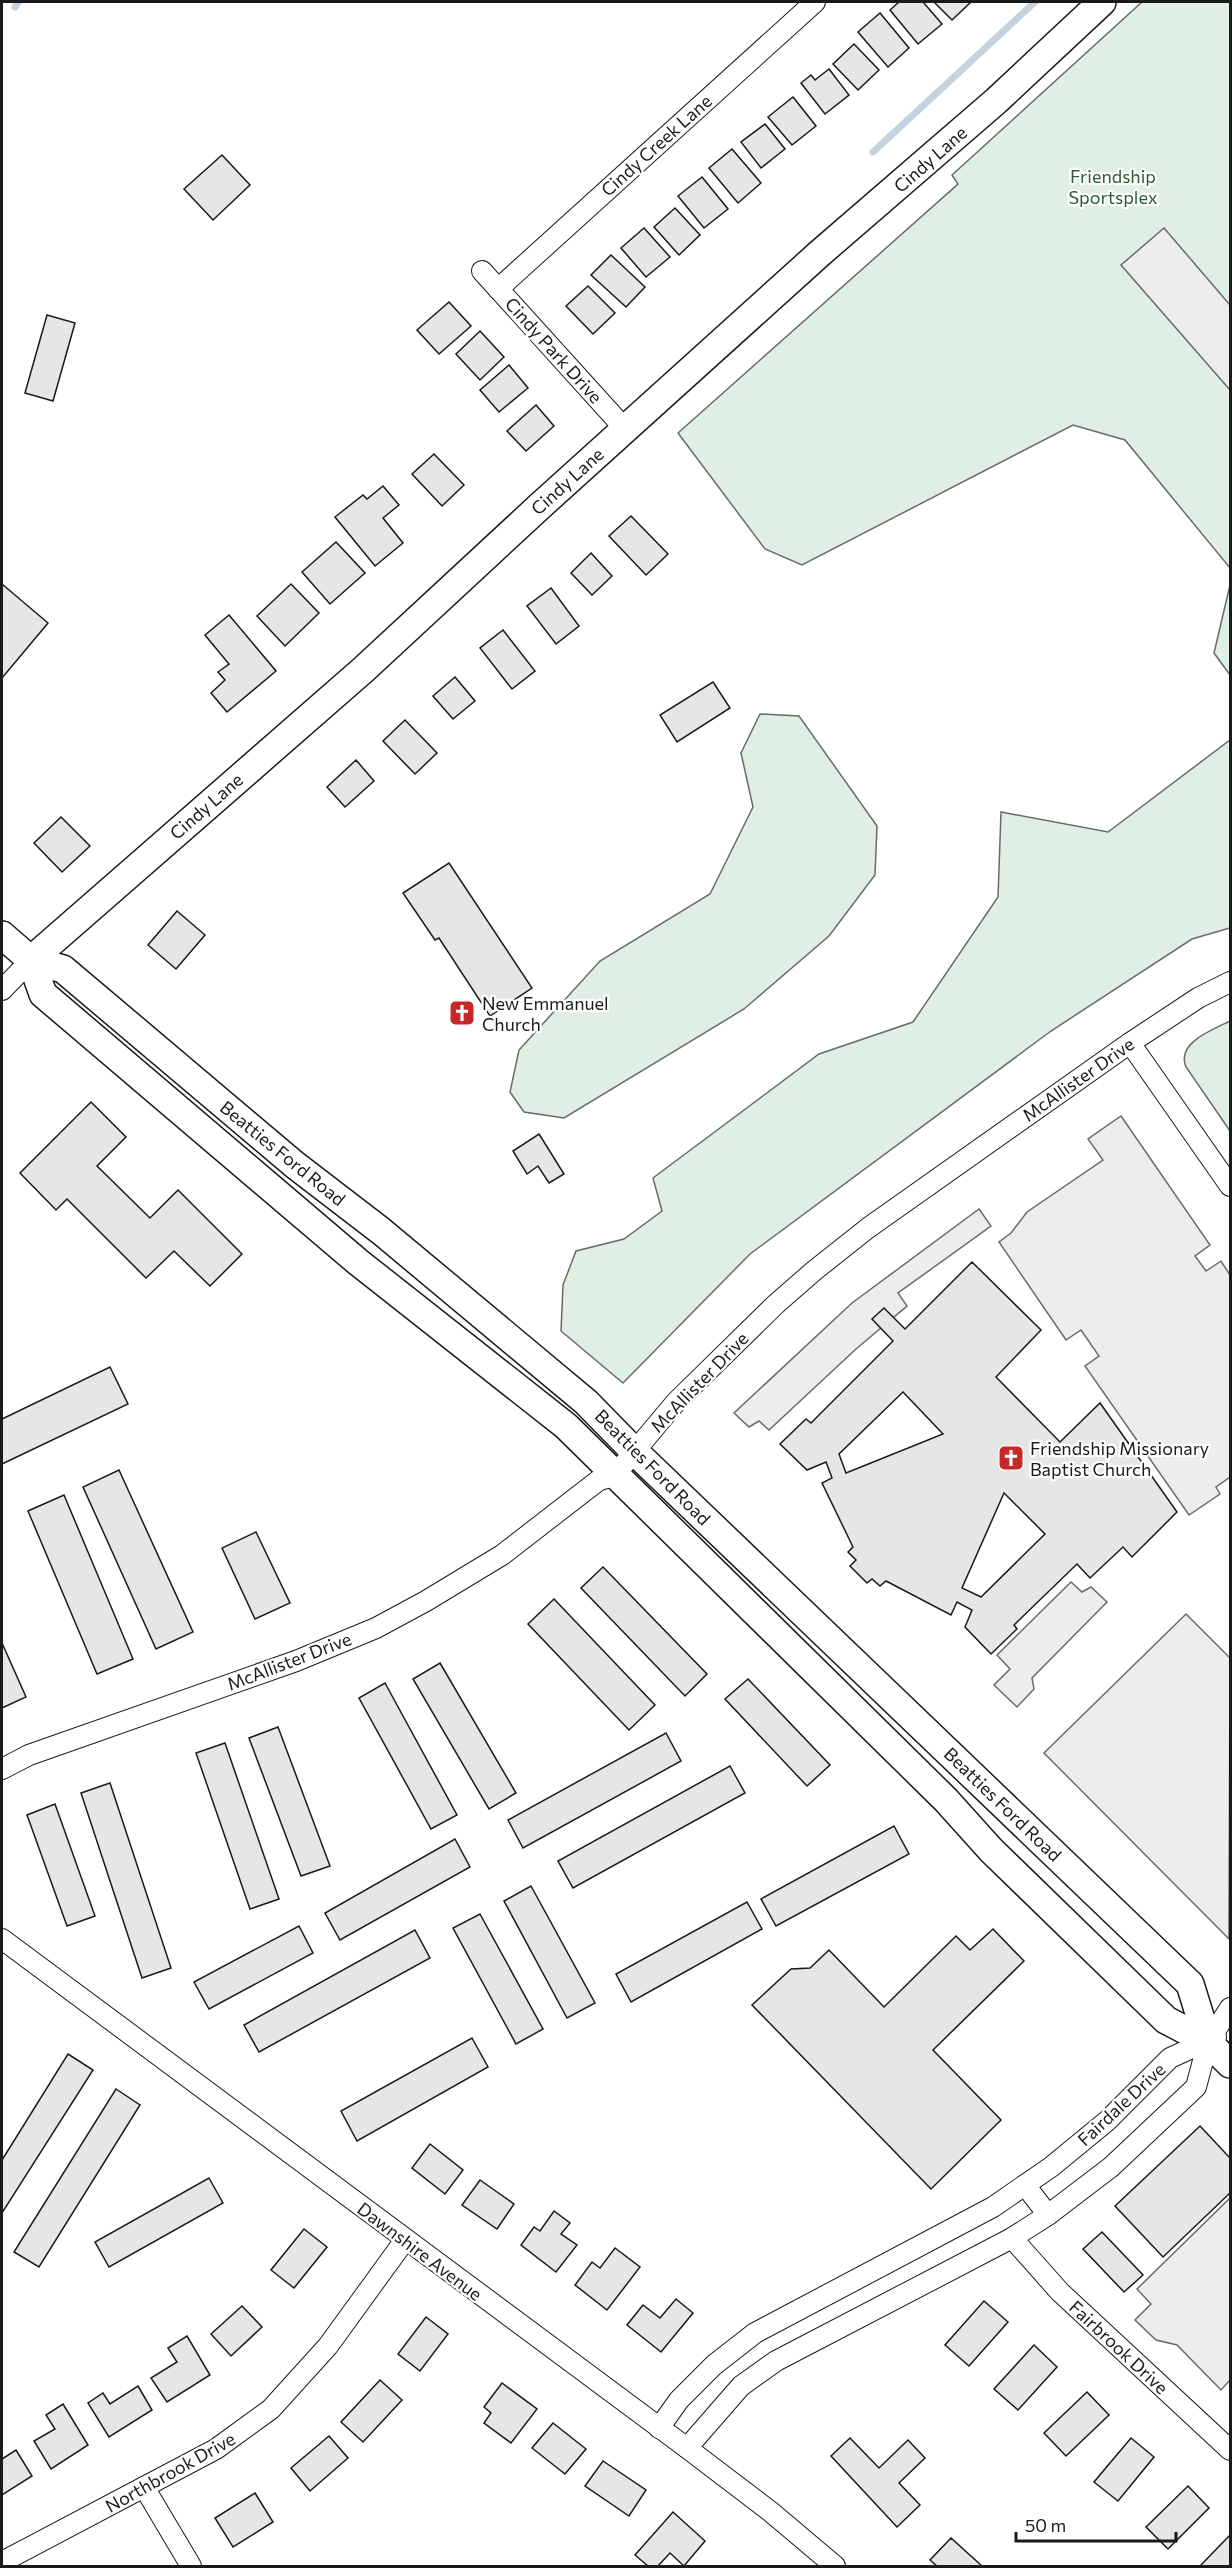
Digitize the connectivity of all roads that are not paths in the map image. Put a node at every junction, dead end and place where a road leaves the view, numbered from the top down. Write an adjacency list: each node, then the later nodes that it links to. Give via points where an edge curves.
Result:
1 (815, 2): 4 (street, Cindy Creek Lane)
2 (1102, 2): 5 (main road, Cindy Lane, via 987,109)
3 (482, 271): 4 (street, Cindy Park Drive)
4 (498, 289): 5 (street, Cindy Park Drive)
5 (625, 429): 7 (main road, Cindy Lane, via 363,670)
6 (2, 935): 7 (main road, Beatties Ford Road)
7 (31, 960): 9 (street); 12 (main road, Beatties Ford Road, via 63,969 295,1165 381,1231 586,1402); 13 (main road, Beatties Ford Road, via 43,994 358,1262 566,1426)
8 (1230, 982): 10 (street, McAllister Drive, via 1198,998)
9 (2, 990)
10 (1130, 1043): 11 (street); 12 (street, McAllister Drive, via 868,1228 815,1270 676,1402)
11 (1230, 1186)
12 (634, 1451): 13 (street, McAllister Drive); 17 (main road, Beatties Ford Road, via 1190,1984)
13 (614, 1476): 14 (street, McAllister Drive, via 599,1480 486,1565 376,1628 293,1662 30,1755); 17 (main road, Beatties Ford Road, via 1166,2020)
14 (2, 1769)
15 (2, 1939): 22 (street, Dawnshire Avenue)
16 (1230, 2008): 17 (street)
17 (1219, 2035): 18 (main road, Beatties Ford Road); 19 (street, Fairdale Drive, via 1170,2058 1107,2121); 20 (street, via 1196,2088 1111,2167)
18 (1230, 2064)
19 (1025, 2185): 20 (street); 23 (street, Fairdale Drive, via 993,2207)
20 (1048, 2215): 21 (street)
21 (1012, 2238): 24 (street); 27 (street, Fairbrook Drive, via 1060,2292)
22 (405, 2240): 25 (street, Dawnshire Avenue); 28 (street, Northbrook Drive, via 328,2346 279,2401 235,2437)
23 (871, 2273): 24 (street); 25 (street, Fairdale Drive, via 754,2333 714,2365 679,2400)
24 (886, 2303): 26 (street, via 776,2361 741,2386)
25 (659, 2428): 26 (street, Dawnshire Avenue)
26 (687, 2448): 31 (street, Dawnshire Avenue)
27 (1230, 2450)
28 (144, 2487): 29 (street, Northbrook Drive); 30 (street)
29 (2, 2562)
30 (191, 2566)
31 (835, 2566)

